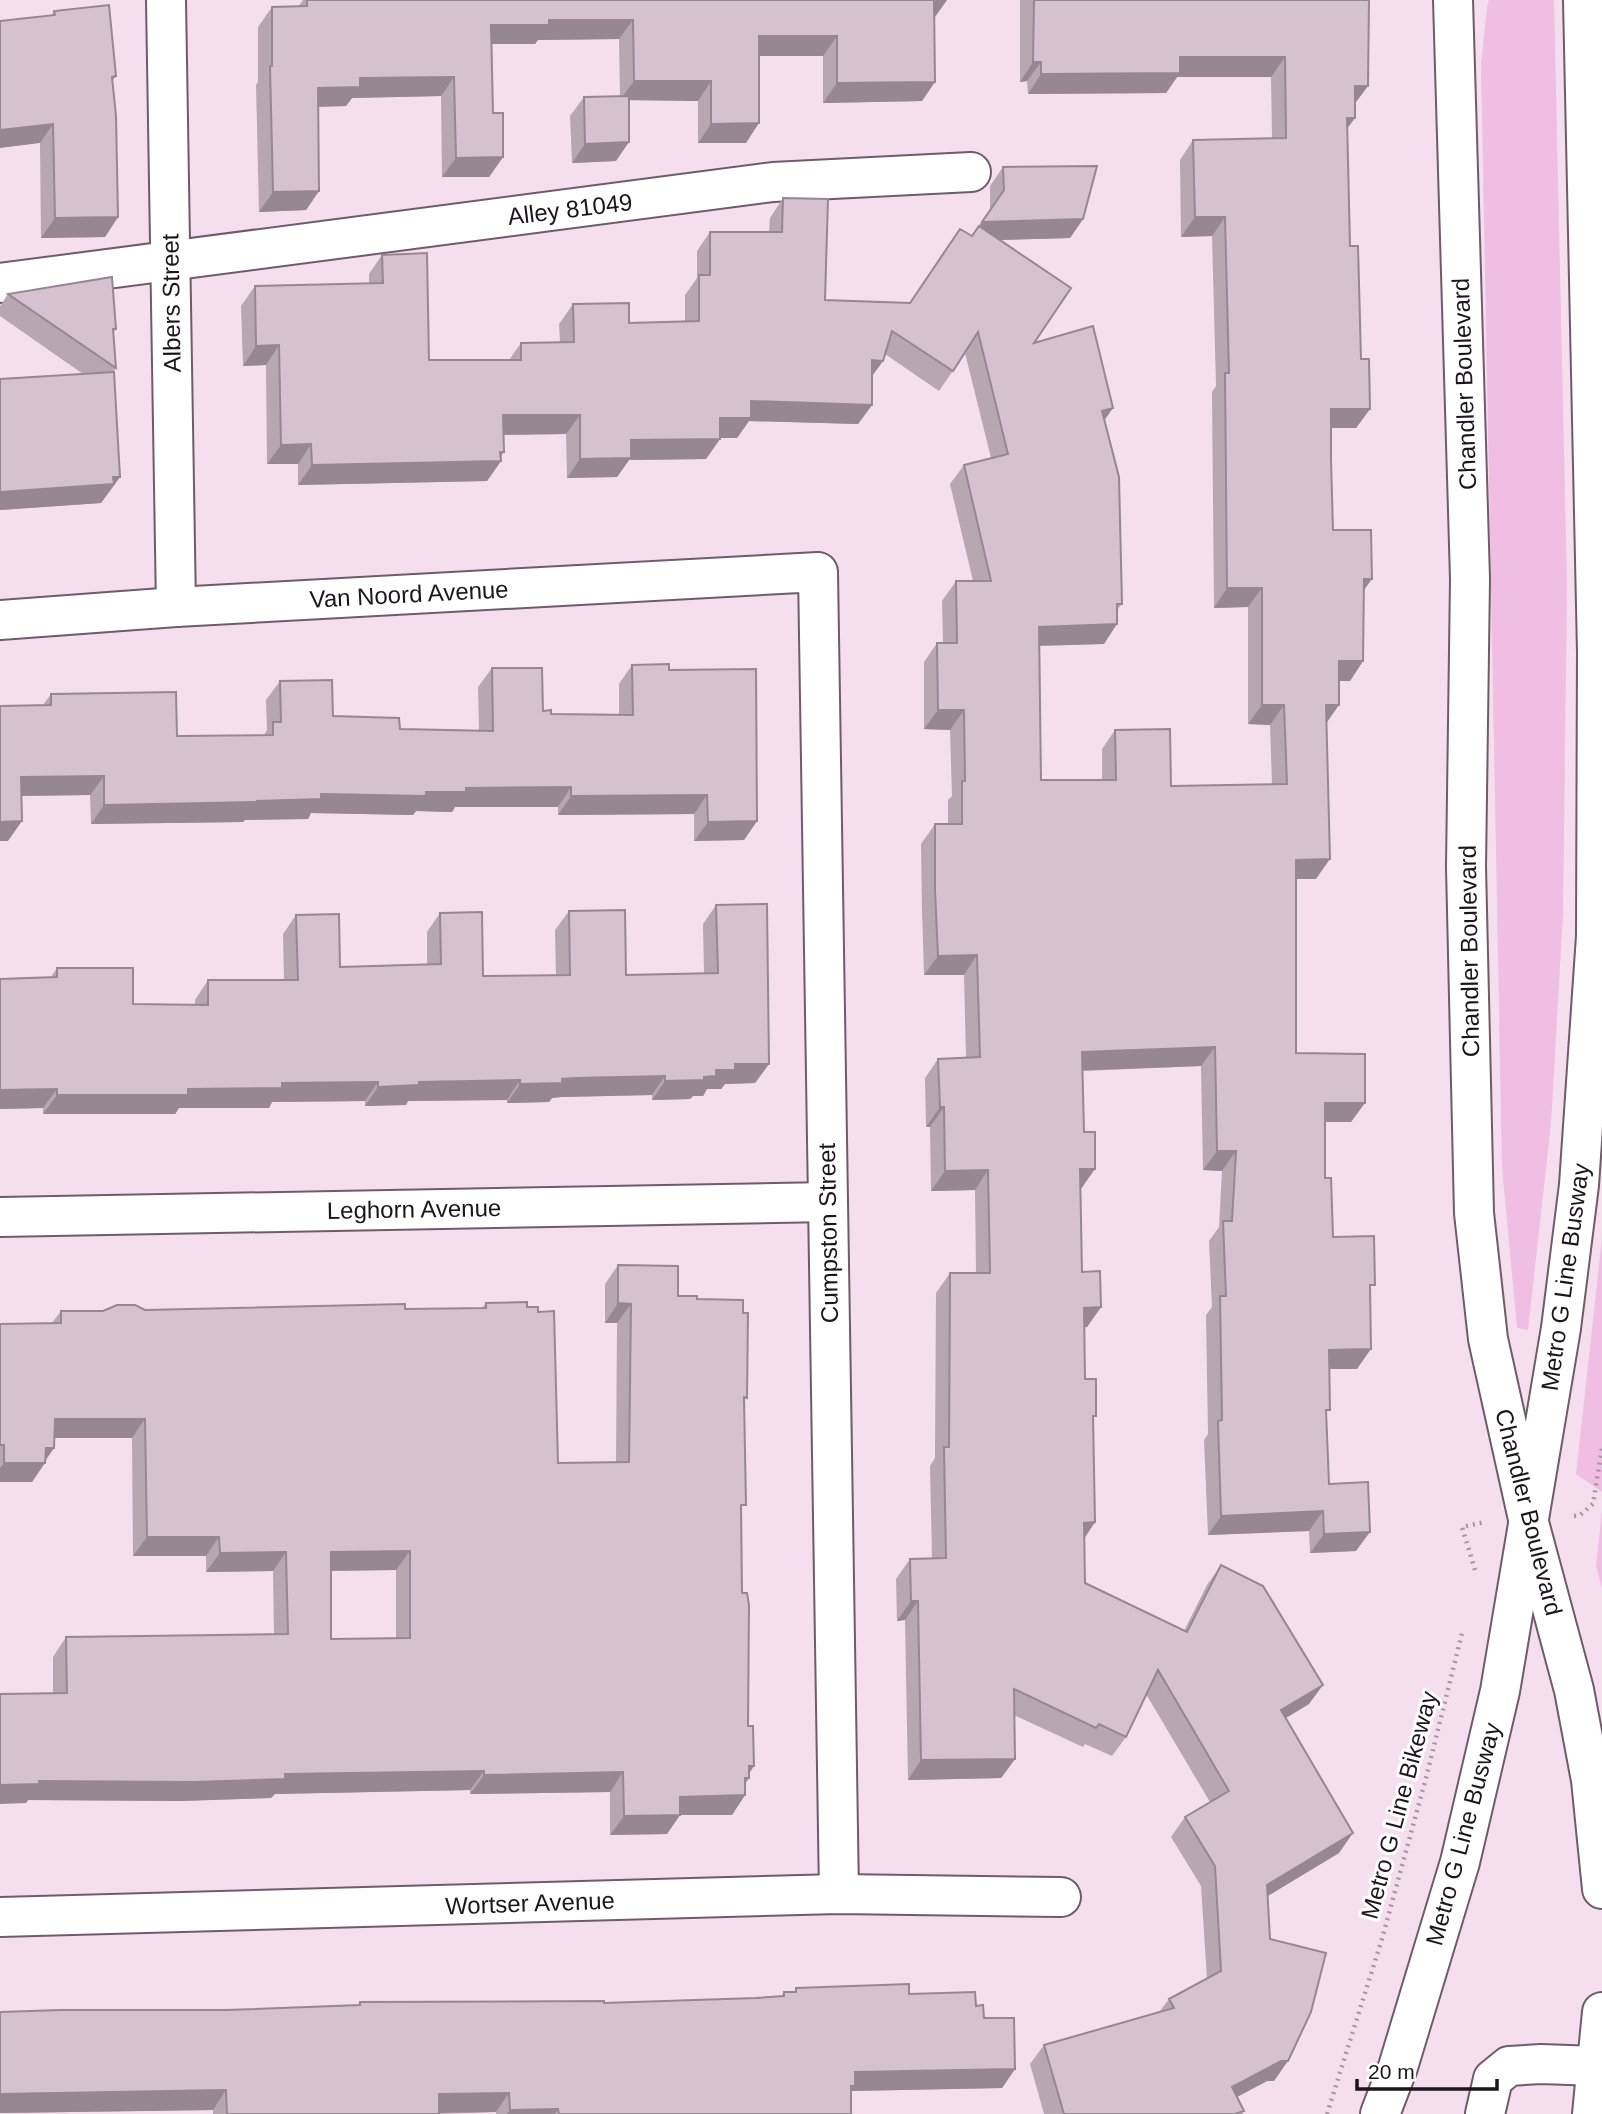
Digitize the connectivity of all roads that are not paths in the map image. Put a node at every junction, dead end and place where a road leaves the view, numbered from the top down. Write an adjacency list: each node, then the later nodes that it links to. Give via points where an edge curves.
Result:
1 (166, 0): 5 (street, Albers Street)
2 (1453, 0): 12 (street, Chandler Boulevard, via 1470,579 1466,867 1475,1213 1488,1339)
3 (1583, 0): 12 (street, Metro G Line Busway, via 1597,652 1596,936 1579,1185 1561,1328)
4 (971, 173): 5 (street, Alley 81049, via 773,182)
5 (170, 261): 6 (street, Alley 81049); 8 (street, Albers Street)
6 (0, 283)
7 (818, 572): 8 (street, Van Noord Avenue); 10 (street, Cumpston Street)
8 (176, 607): 9 (street, Van Noord Avenue)
9 (0, 620)
10 (828, 1202): 11 (street, Leghorn Avenue); 14 (street, Cumpston Street)
11 (0, 1217)
12 (1528, 1519): 13 (street, Chandler Boulevard, via 1574,1690 1591,1780); 19 (street, Metro G Line Busway, via 1500,1691 1460,1862)
13 (1602, 1889)
14 (839, 1894): 15 (street, Wortser Avenue); 16 (street, Wortser Avenue)
15 (1060, 1897)
16 (0, 1917)
17 (1602, 2012): 18 (street)
18 (1597, 2066): 20 (street, via 1510,2066 1493,2079); 21 (street)
19 (1380, 2114)
20 (1485, 2114)
21 (1592, 2114)

